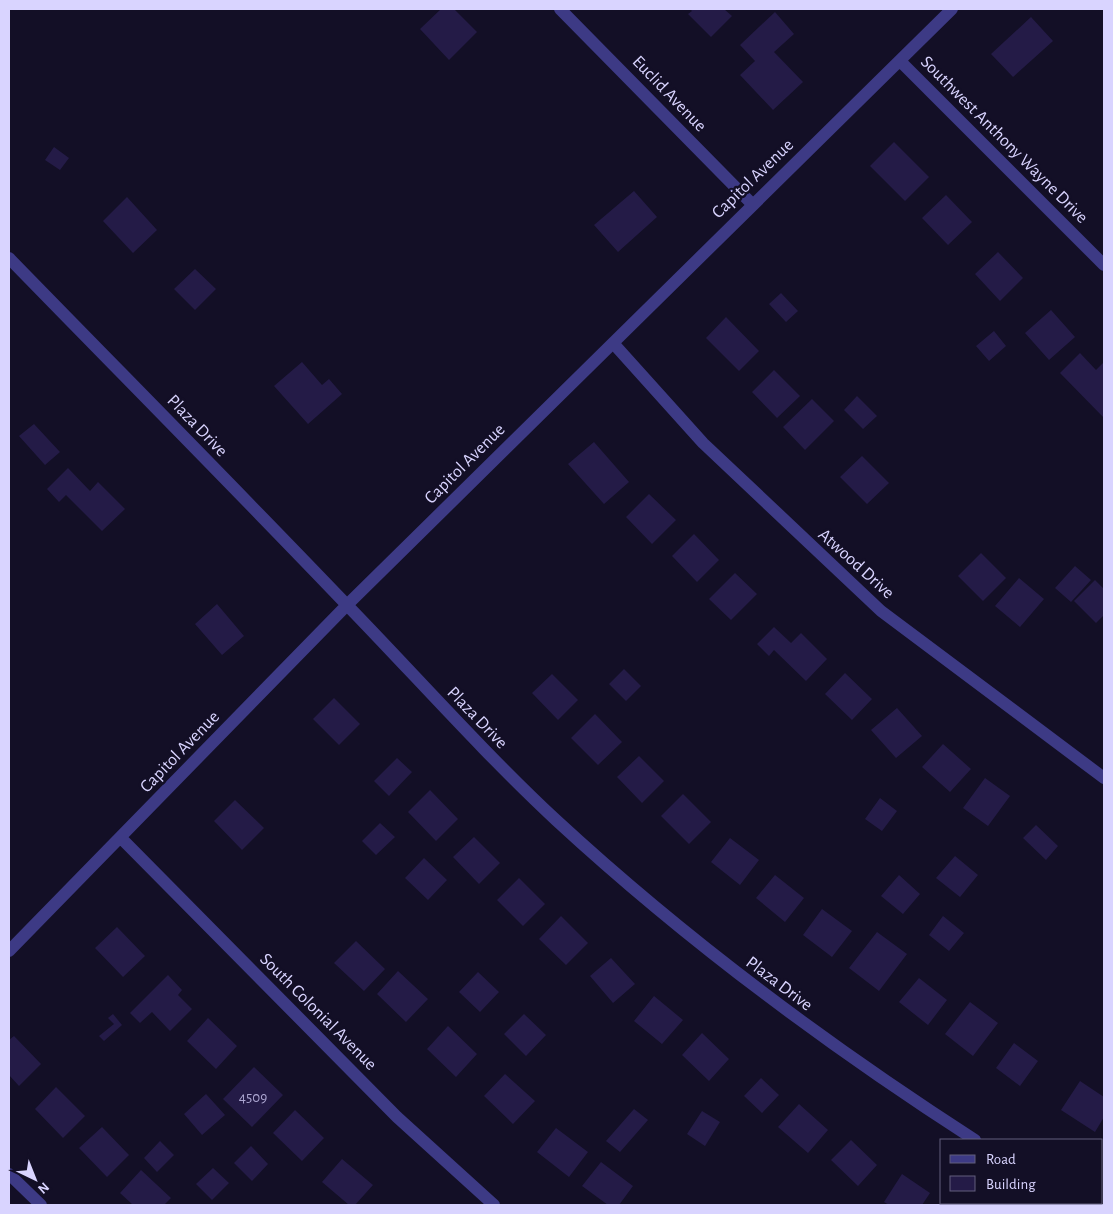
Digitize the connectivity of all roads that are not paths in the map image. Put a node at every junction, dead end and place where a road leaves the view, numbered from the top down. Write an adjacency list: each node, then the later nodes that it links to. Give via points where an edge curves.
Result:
1 (560, 9): 4 (street, Euclid Avenue)
2 (952, 9): 3 (street, Capitol Avenue)
3 (900, 61): 4 (street, Capitol Avenue); 6 (street, Southwest Anthony Wayne Drive)
4 (752, 204): 7 (street, Capitol Avenue)
5 (9, 258): 8 (street, Plaza Drive)
6 (1104, 265)
7 (613, 343): 8 (street, Capitol Avenue); 9 (street, Atwood Drive, via 703,443 881,611)
8 (347, 605): 10 (street, Capitol Avenue); 12 (street, Plaza Drive, via 477,744 642,896 722,963 812,1030)
9 (1104, 778)
10 (121, 838): 11 (street, Capitol Avenue); 15 (street, South Colonial Avenue, via 397,1117)
11 (9, 951)
12 (973, 1139)
13 (9, 1174): 14 (street)
14 (41, 1205)
15 (494, 1205)

